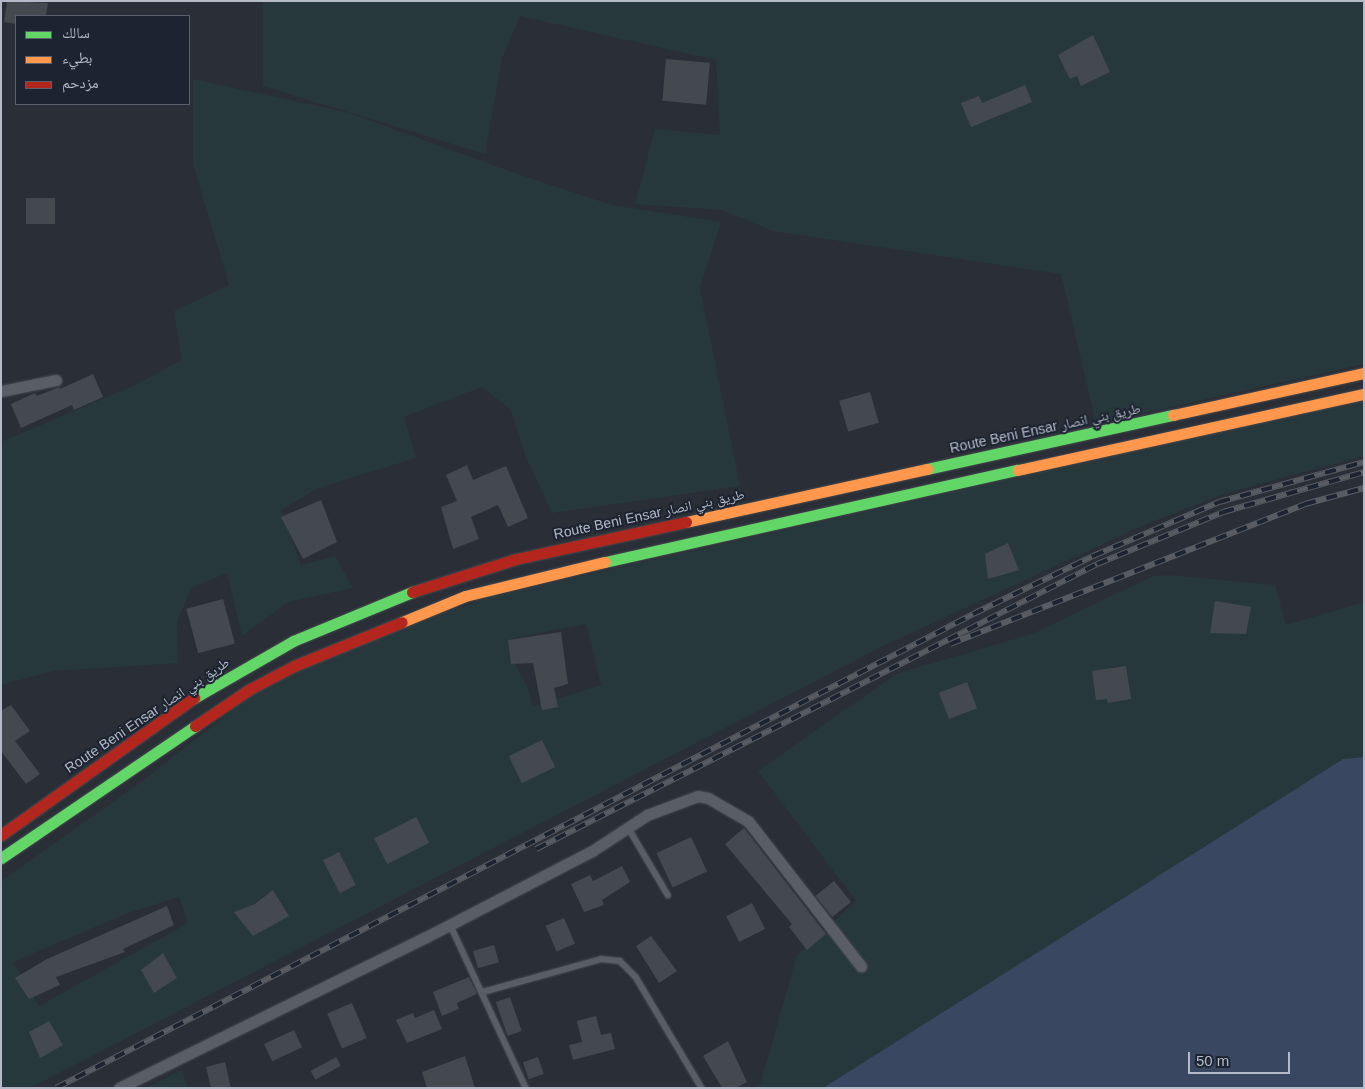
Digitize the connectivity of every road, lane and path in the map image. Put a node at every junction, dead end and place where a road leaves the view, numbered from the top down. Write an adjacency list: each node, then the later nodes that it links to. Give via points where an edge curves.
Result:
1 (1364, 373): 6 (highway, Route Beni Ensar طريق بني انصار, via 516,559 428,585 293,641 248,665 202,693)
2 (56, 380): 3 (street)
3 (1, 391)
4 (1364, 394): 7 (highway, via 570,569 465,596 296,665 250,689)
5 (628, 827): 8 (lane); 9 (street, via 592,851); 10 (street, via 660,809 698,796 730,810 748,822)
6 (1, 835)
7 (1, 858)
8 (668, 895)
9 (450, 924): 11 (lane); 12 (street)
10 (861, 966)
11 (483, 992): 13 (lane); 14 (lane, via 601,959 620,961 636,977)
12 (119, 1088)
13 (526, 1088)
14 (702, 1088)

